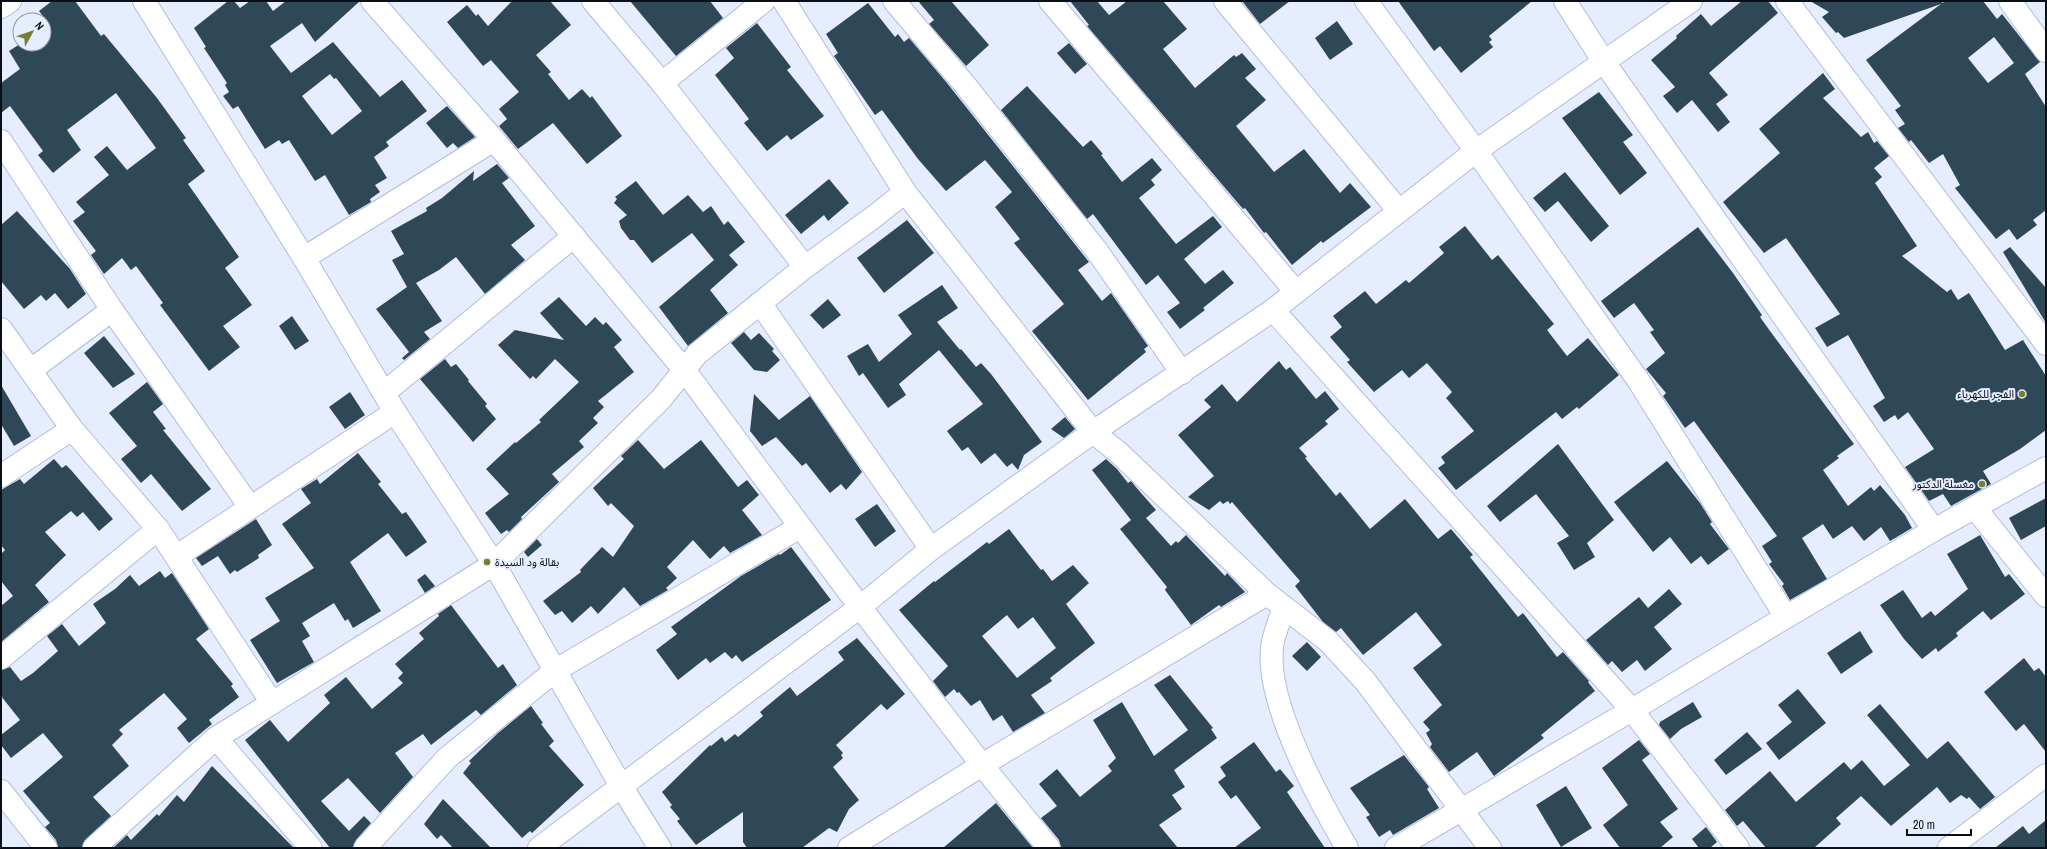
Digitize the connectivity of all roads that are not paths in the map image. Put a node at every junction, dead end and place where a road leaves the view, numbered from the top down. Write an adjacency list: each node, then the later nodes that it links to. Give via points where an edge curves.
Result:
1 (10, 1): 15 (street)
2 (144, 1): 25 (street)
3 (372, 1): 19 (street)
4 (593, 1): 18 (street)
5 (764, 1): 18 (street)
6 (784, 1): 22 (street)
7 (894, 1): 35 (street, via 966,86 1097,251)
8 (1050, 1): 27 (street)
9 (1225, 1): 23 (street)
10 (1366, 1): 21 (street)
11 (1565, 1): 17 (street)
12 (1691, 1): 17 (street)
13 (1787, 1): 32 (street)
14 (2010, 1): 16 (street)
15 (1, 7)
16 (2046, 51)
17 (1604, 62): 21 (street); 46 (street)
18 (662, 83): 26 (street)
19 (494, 140): 24 (street); 25 (street)
20 (1, 142): 29 (street)
21 (1476, 151): 23 (street); 54 (street, via 1638,380)
22 (905, 192): 26 (street); 39 (street)
23 (1399, 211): 27 (street)
24 (574, 236): 34 (street); 36 (street)
25 (304, 258): 36 (street)
26 (805, 267): 28 (street)
27 (1296, 292): 30 (street)
28 (760, 303): 34 (street, via 697,354); 47 (street)
29 (112, 310): 33 (street); 42 (street)
30 (1273, 310): 35 (street); 58 (street)
31 (1, 329): 33 (street)
32 (2046, 344)
33 (31, 370): 38 (street)
34 (685, 371): 44 (street); 49 (street, via 661,399)
35 (1182, 373): 39 (street)
36 (384, 393): 37 (street)
37 (395, 412): 42 (street); 49 (street)
38 (72, 428): 41 (street); 45 (street)
39 (1093, 432): 47 (street); 50 (street, via 1119,453)
40 (2046, 468): 43 (street)
41 (1, 476)
42 (250, 507): 48 (street)
43 (1975, 508): 46 (street); 51 (street)
44 (800, 527): 52 (street); 56 (street)
45 (158, 529): 48 (street); 55 (street)
46 (1934, 530): 54 (street)
47 (931, 549): 52 (street)
48 (177, 556): 57 (street)
49 (494, 564): 56 (street); 57 (street)
50 (1267, 594): 53 (street); 60 (street)
51 (2046, 596)
52 (860, 607): 60 (street); 62 (street)
53 (1284, 607): 64 (street, via 1328,641 1365,681); 73 (street, via 1272,648 1273,674 1281,707 1299,756 1324,809)
54 (1786, 617): 58 (street)
55 (1, 658)
56 (556, 670): 62 (street); 68 (street, via 447,758)
57 (272, 703): 59 (street)
58 (1632, 710): 64 (street); 76 (street)
59 (216, 738): 66 (street); 67 (street)
60 (982, 765): 71 (street); 72 (street)
61 (2046, 775): 77 (street)
62 (621, 786): 69 (street); 70 (street)
63 (1, 791): 65 (street)
64 (1461, 808): 74 (street); 75 (street)
65 (46, 848)
66 (94, 848)
67 (311, 848)
68 (365, 848)
69 (539, 848)
70 (660, 848)
71 (849, 848)
72 (1049, 848)
73 (1347, 848)
74 (1396, 848)
75 (1490, 848)
76 (1738, 848)
77 (1949, 848)

